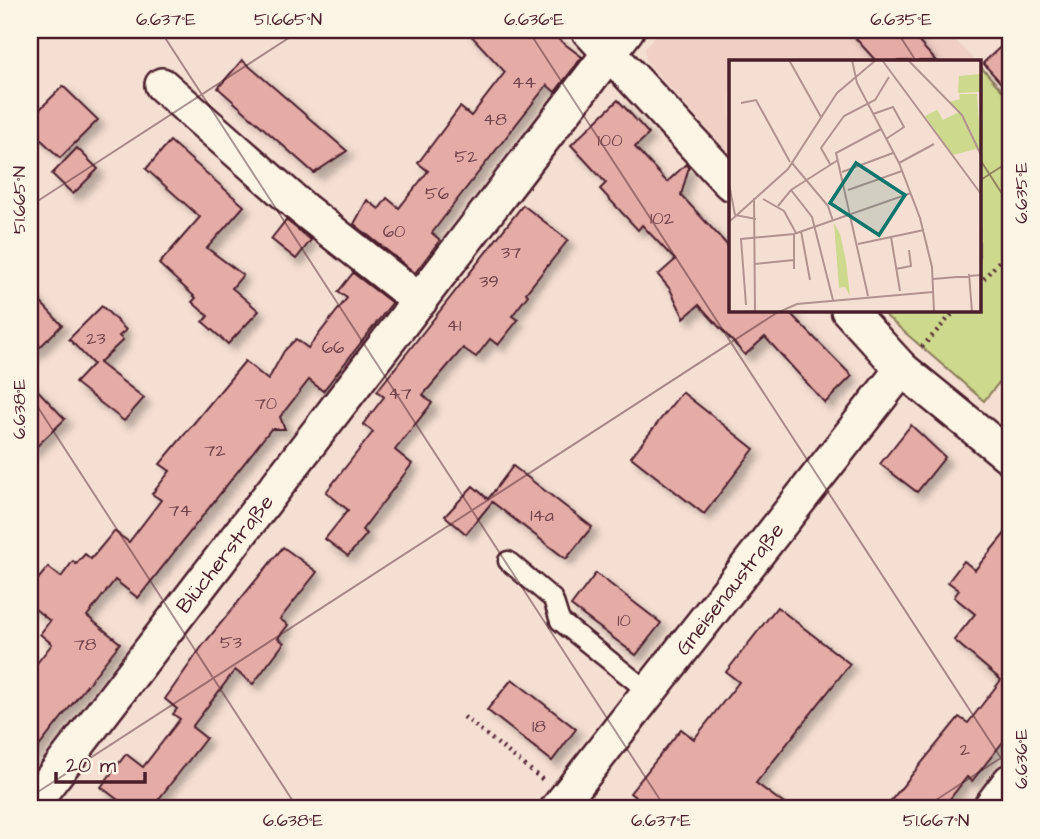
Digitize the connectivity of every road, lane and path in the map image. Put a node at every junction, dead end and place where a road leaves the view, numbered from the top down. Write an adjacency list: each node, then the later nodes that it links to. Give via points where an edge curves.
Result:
1 (608, 38): 3 (street); 6 (street, Blücherstraße)
2 (162, 85): 6 (street, via 303,209)
3 (729, 182)
4 (1010, 249): 5 (path)
5 (981, 282)
6 (420, 301): 16 (street, Blücherstraße)
7 (850, 312): 9 (street)
8 (954, 312): 9 (path)
9 (902, 369): 10 (street); 12 (street, Gneisenaustraße)
10 (1010, 457)
11 (508, 561): 12 (lane, via 553,599 560,621)
12 (650, 693): 15 (street, Gneisenaustraße)
13 (464, 717): 15 (path)
14 (1010, 781): 17 (street)
15 (561, 804)
16 (30, 807)
17 (989, 809)

